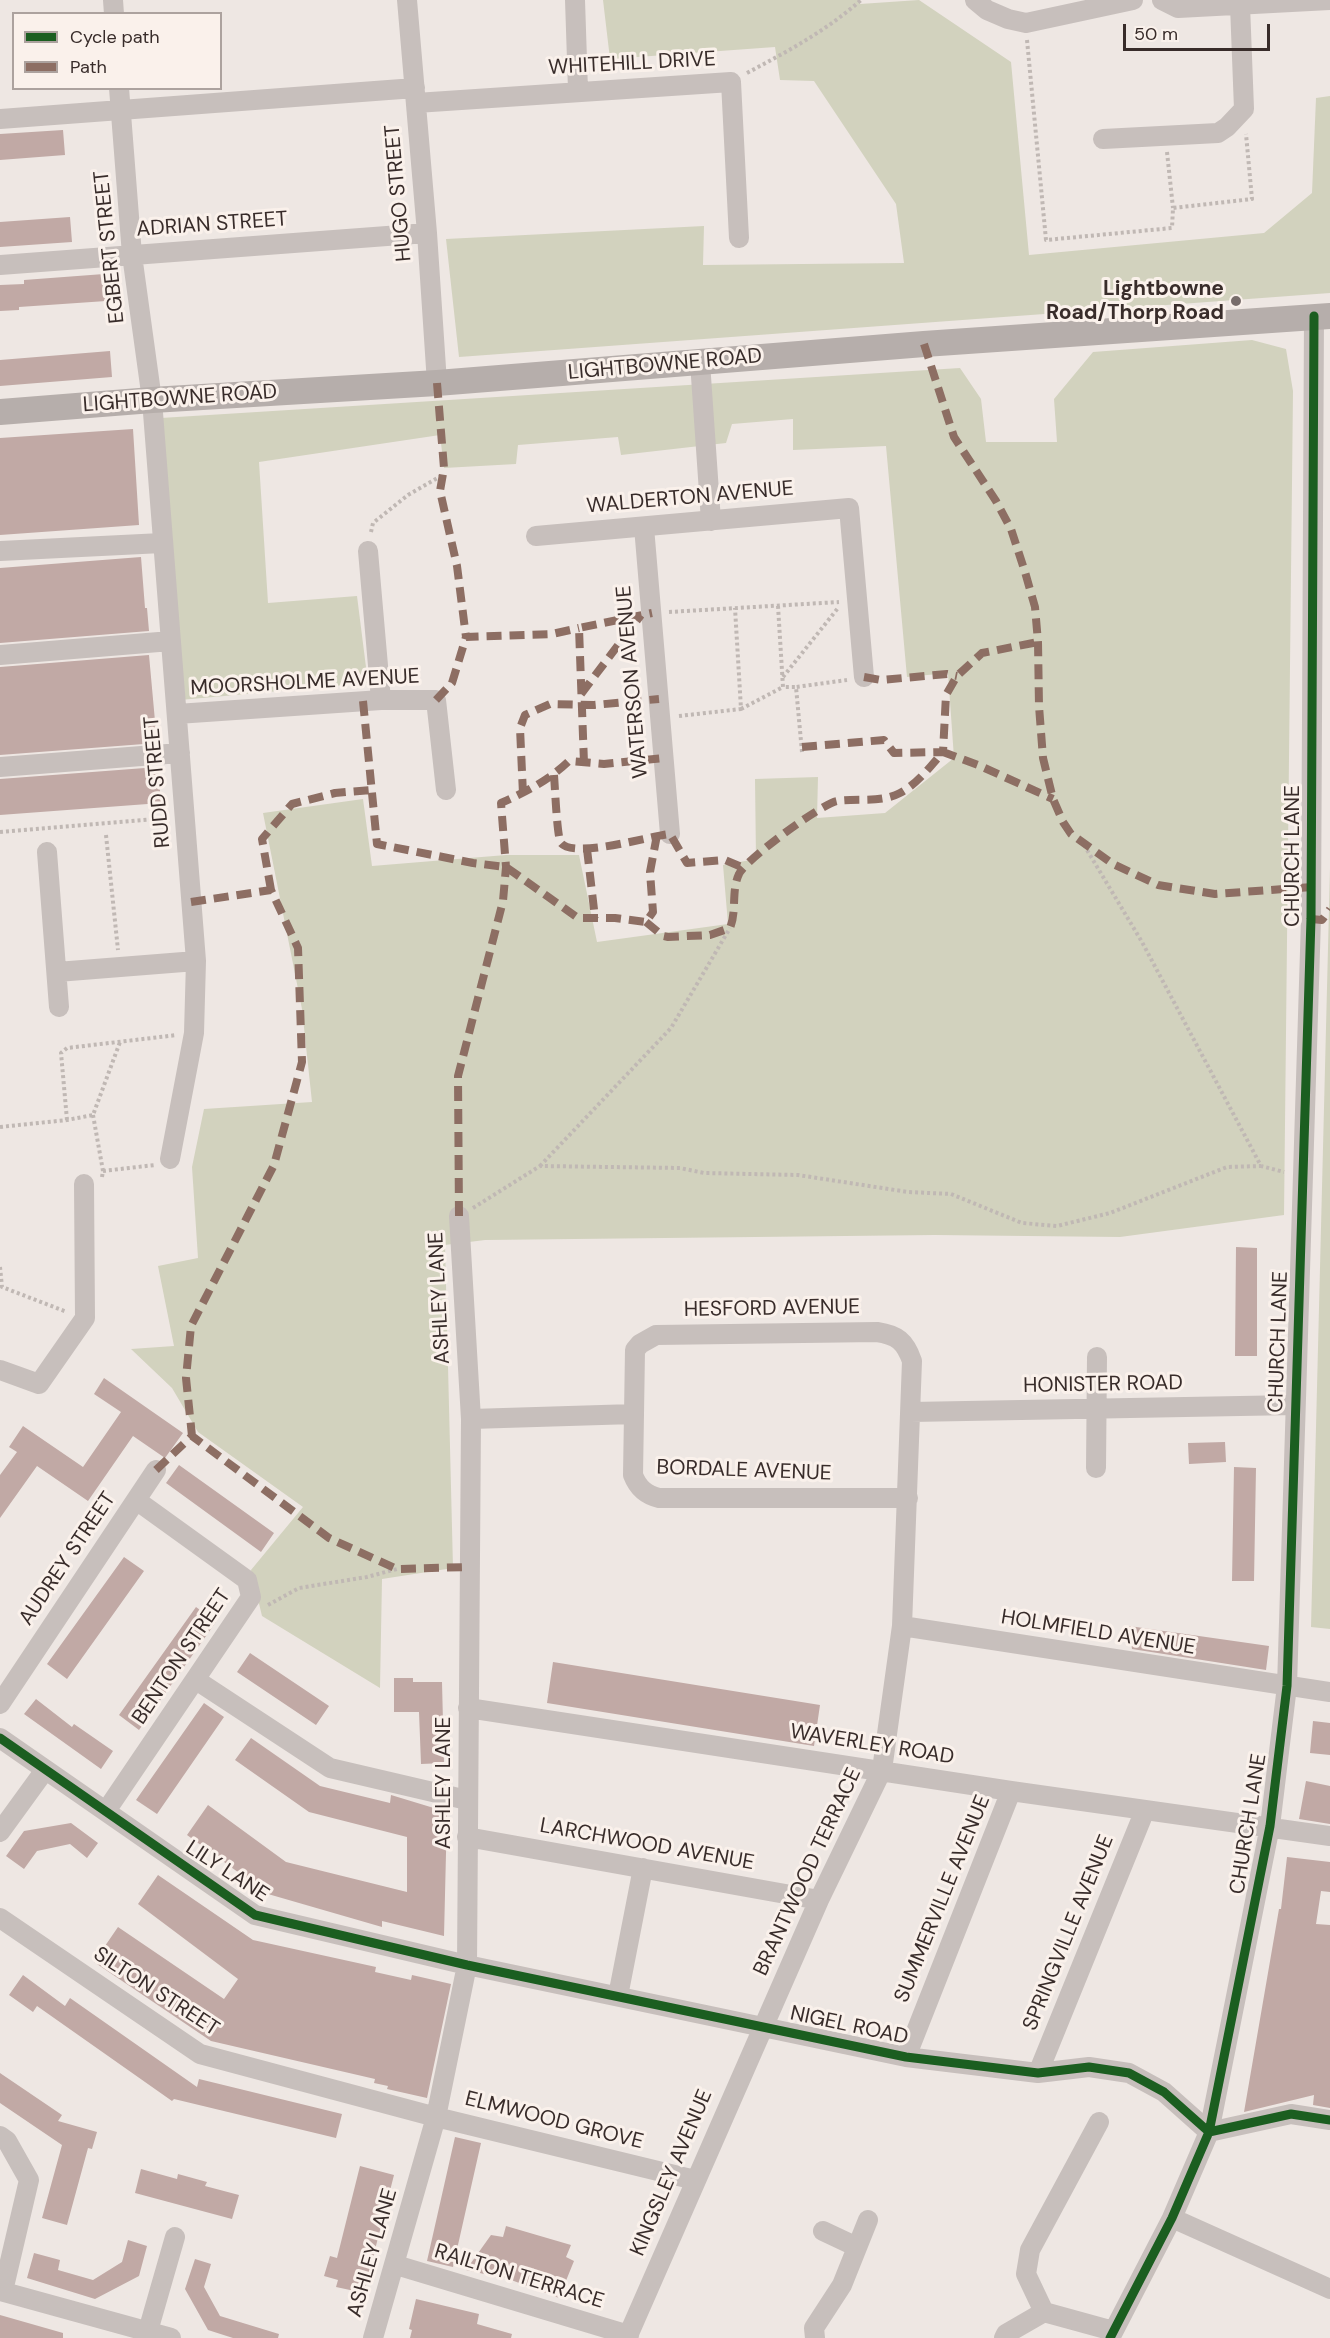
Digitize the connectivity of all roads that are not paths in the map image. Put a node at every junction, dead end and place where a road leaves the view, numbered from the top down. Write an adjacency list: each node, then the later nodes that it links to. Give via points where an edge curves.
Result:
1 (407, 0): 10 (street, HUGO STREET)
2 (575, 0): 9 (street)
3 (975, 0): 4 (street, via 1008,19 1026,23)
4 (1133, 0)
5 (1162, 0): 7 (street, via 1178,8)
6 (1330, 0): 7 (street)
7 (1240, 5): 13 (street, via 1244,109 1227,127 1218,133)
8 (119, 90): 11 (street, EGBERT STREET)
9 (578, 90): 10 (street, WHITEHILL DRIVE); 15 (street, WHITEHILL DRIVE, via 731,82)
10 (416, 95): 11 (street, WHITEHILL DRIVE); 14 (street, HUGO STREET)
11 (121, 110): 12 (street, WHITEHILL DRIVE); 16 (street, EGBERT STREET)
12 (0, 118)
13 (1103, 138)
14 (427, 233): 16 (street, ADRIAN STREET); 20 (street, HUGO STREET)
15 (739, 238)
16 (132, 255): 17 (street, ADRIAN STREET); 21 (street, EGBERT STREET)
17 (0, 265)
18 (1322, 316): 19 (main road, LIGHTBOWNE ROAD); 47 (street, CHURCH LANE, via 1311,919)
19 (700, 362): 20 (main road, LIGHTBOWNE ROAD); 23 (street)
20 (437, 383): 21 (main road, LIGHTBOWNE ROAD)
21 (152, 400): 22 (main road, LIGHTBOWNE ROAD); 26 (street, RUDD STREET)
22 (0, 412)
23 (711, 521): 24 (street, WALDERTON AVENUE); 31 (street, WALDERTON AVENUE, via 849,508)
24 (644, 527): 25 (street, WALDERTON AVENUE); 37 (street, WATERSON AVENUE)
25 (536, 536)
26 (162, 543): 27 (street); 29 (street, RUDD STREET)
27 (0, 551)
28 (368, 551): 32 (street)
29 (171, 642): 30 (street); 33 (street, RUDD STREET)
30 (0, 655)
31 (864, 677)
32 (381, 700): 33 (street, MOORSHOLME AVENUE); 36 (street, MOORSHOLME AVENUE, via 436,700)
33 (177, 714): 34 (street, RUDD STREET)
34 (180, 753): 35 (street); 39 (street, RUDD STREET)
35 (0, 767)
36 (446, 790)
37 (670, 834)
38 (47, 852): 40 (street)
39 (196, 961): 40 (street); 42 (street, RUDD STREET, via 194,1033)
40 (57, 972): 41 (street)
41 (59, 1007)
42 (170, 1159)
43 (84, 1184): 46 (street, via 85,1318 39,1384)
44 (459, 1216): 51 (street, ASHLEY LANE)
45 (1097, 1357): 48 (street)
46 (0, 1370)
47 (1296, 1406): 48 (street, HONISTER ROAD); 58 (street, CHURCH LANE)
48 (1096, 1409): 49 (street, HONISTER ROAD); 52 (street)
49 (911, 1412): 50 (street, HESFORD AVENUE, via 912,1361 908,1350 902,1340 876,1332 656,1335 635,1350); 54 (street, BRANTWOOD TERRACE)
50 (634, 1414): 51 (street); 54 (street, BORDALE AVENUE, via 633,1475 650,1496)
51 (471, 1419): 61 (street, ASHLEY LANE)
52 (1096, 1468)
53 (156, 1470): 55 (street, AUDREY STREET)
54 (908, 1498): 56 (street, BRANTWOOD TERRACE)
55 (136, 1500): 57 (street, BENTON STREET, via 247,1580 251,1597); 60 (street, AUDREY STREET)
56 (902, 1626): 58 (street, HOLMFIELD AVENUE); 64 (street, BRANTWOOD TERRACE)
57 (196, 1680): 66 (street, via 330,1768); 68 (street, BENTON STREET)
58 (1287, 1686): 59 (street, HOLMFIELD AVENUE); 69 (street, CHURCH LANE)
59 (1330, 1692)
60 (0, 1704)
61 (468, 1708): 64 (street, WAVERLEY ROAD); 66 (street, ASHLEY LANE)
62 (0, 1738): 63 (street, LILY LANE)
63 (45, 1770): 68 (street, LILY LANE); 70 (street)
64 (882, 1770): 65 (street, WAVERLEY ROAD); 74 (street, BRANTWOOD TERRACE)
65 (1011, 1791): 67 (street, WAVERLEY ROAD); 79 (street, SUMMERVILLE AVENUE)
66 (467, 1800): 72 (street, ASHLEY LANE)
67 (1145, 1810): 69 (street, WAVERLEY ROAD); 80 (street, SPRINGVILLE AVENUE)
68 (106, 1811): 76 (street, LILY LANE, via 255,1915)
69 (1270, 1826): 71 (street, WAVERLEY ROAD); 84 (street, CHURCH LANE)
70 (0, 1832)
71 (1330, 1836)
72 (467, 1837): 73 (street, LARCHWOOD AVENUE); 76 (street, ASHLEY LANE)
73 (643, 1868): 74 (street, LARCHWOOD AVENUE); 77 (street)
74 (819, 1900): 78 (street, BRANTWOOD TERRACE)
75 (0, 1918): 81 (street, SILTON STREET, via 200,2054)
76 (466, 1965): 77 (street, NIGEL ROAD); 81 (street, ASHLEY LANE)
77 (618, 1996): 78 (street, NIGEL ROAD)
78 (762, 2027): 79 (street, NIGEL ROAD); 86 (street, KINGSLEY AVENUE)
79 (906, 2057): 80 (street, NIGEL ROAD)
80 (1038, 2073): 84 (street, NIGEL ROAD, via 1089,2067 1129,2073 1164,2092)
81 (436, 2117): 86 (street, ELMWOOD GROVE); 92 (street, ASHLEY LANE)
82 (1330, 2120): 84 (street, via 1291,2114)
83 (1100, 2122): 95 (street, via 1030,2250 1026,2274)
84 (1209, 2132): 87 (street, CHURCH LANE)
85 (0, 2136): 94 (street, via 7,2140 29,2180)
86 (696, 2180): 98 (street, KINGSLEY AVENUE)
87 (1172, 2218): 93 (street); 97 (street, CHURCH LANE)
88 (868, 2220): 91 (street)
89 (823, 2230): 91 (street)
90 (175, 2237): 96 (street)
91 (857, 2247): 101 (street, via 842,2285 814,2328)
92 (396, 2265): 98 (street, RAILTON TERRACE); 100 (street, ASHLEY LANE)
93 (1330, 2289)
94 (2, 2291): 96 (street)
95 (1044, 2312): 97 (street); 102 (street)
96 (147, 2334): 99 (street)
97 (1111, 2334)
98 (628, 2337)
99 (171, 2338)
100 (373, 2338)
101 (814, 2338)
102 (1004, 2338)

